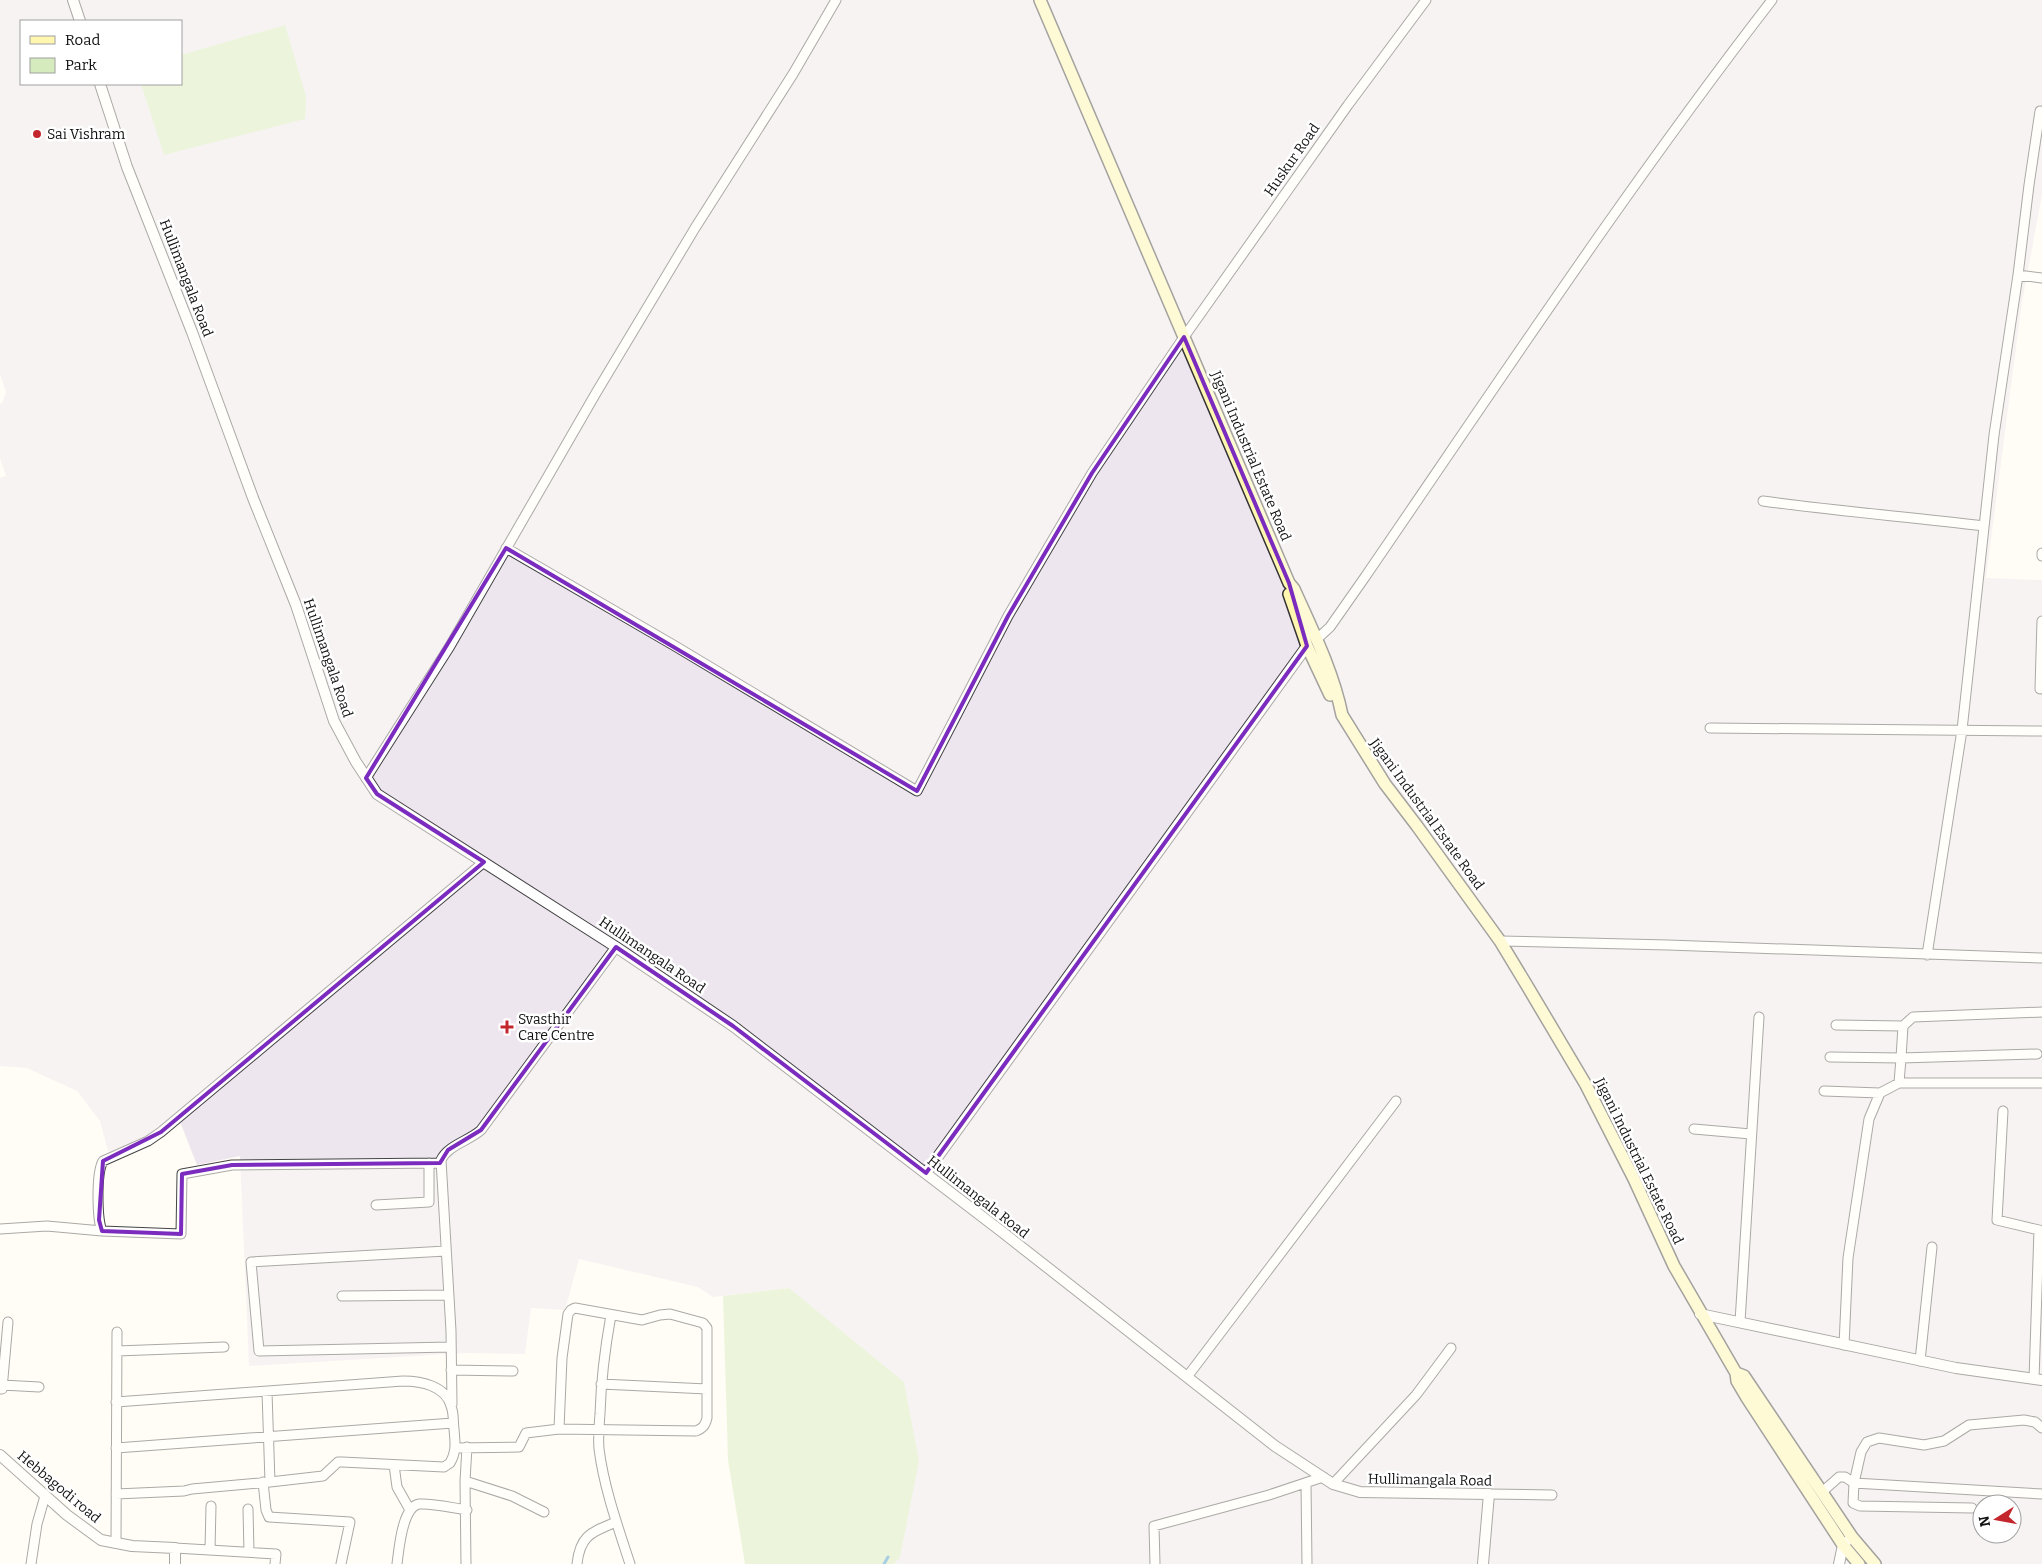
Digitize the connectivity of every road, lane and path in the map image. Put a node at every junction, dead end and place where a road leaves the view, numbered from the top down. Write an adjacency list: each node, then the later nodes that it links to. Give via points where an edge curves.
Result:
1 (73, 0): 6 (street)
2 (836, 0): 14 (street, via 656,292)
3 (1040, 0): 11 (main road, Jigani Industrial Estate Road)
4 (1426, 0): 11 (street, Huskur Road, via 1348,104)
5 (1772, 0): 16 (street, via 1616,213 1330,626)
6 (80, 20)
7 (100, 85): 21 (street, Hullimangala Road, via 127,167 296,606 334,721)
8 (2040, 111): 9 (street)
9 (2018, 275): 10 (street); 13 (street)
10 (2042, 278)
11 (1184, 337): 14 (street, Huskur Road, via 1092,473 1008,616 917,791); 16 (main road, Jigani Industrial Estate Road)
12 (1763, 501): 13 (street)
13 (1984, 526): 19 (street)
14 (506, 548): 21 (street, via 450,646)
15 (2042, 621): 17 (street)
16 (1312, 643): 23 (main road, Jigani Industrial Estate Road, via 1333,703 1384,784); 44 (street)
17 (2040, 689)
18 (1710, 728): 19 (street)
19 (1962, 730): 20 (street); 25 (street)
20 (2042, 731)
21 (366, 778): 22 (street, Hullimangala Road, via 377,794)
22 (484, 862): 24 (street, Hullimangala Road); 47 (street, via 161,1132 103,1161 98,1220)
23 (1500, 942): 25 (street, via 1668,944); 52 (main road, Jigani Industrial Estate Road, via 1586,1085)
24 (616, 947): 43 (street, via 481,1130 448,1150); 44 (street, Hullimangala Road, via 733,1026)
25 (1927, 955): 26 (street)
26 (2042, 958)
27 (2042, 1012): 30 (street, via 1913,1017)
28 (1758, 1017): 41 (street)
29 (1836, 1025): 30 (street)
30 (1903, 1026): 33 (street)
31 (2037, 1054): 33 (street)
32 (1830, 1057): 33 (street)
33 (1900, 1058): 34 (street)
34 (1899, 1083): 35 (street); 37 (street)
35 (2042, 1083)
36 (1824, 1092): 37 (street)
37 (1880, 1093): 57 (street, via 1869,1119 1848,1258)
38 (1396, 1101): 66 (street)
39 (2003, 1111): 67 (street, via 1997,1220 2039,1230)
40 (1694, 1129): 41 (street)
41 (1751, 1134): 55 (street)
42 (429, 1163): 43 (street); 45 (street, via 429,1202); 47 (street, via 232,1165 182,1174 182,1234)
43 (440, 1163): 49 (street)
44 (926, 1174): 66 (street, Hullimangala Road)
45 (376, 1205)
46 (0, 1228): 47 (street, via 47,1226)
47 (102, 1231)
48 (1932, 1247): 62 (street)
49 (446, 1251): 50 (street); 59 (street, via 251,1262 259,1351)
50 (448, 1295): 51 (street); 59 (street)
51 (342, 1296)
52 (1700, 1314): 55 (street); 65 (main road, Jigani Industrial Estate Road)
53 (611, 1315): 68 (street); 71 (street, via 645,1320 667,1314 702,1323 708,1334); 77 (street, via 575,1308 568,1314 562,1358)
54 (8, 1322): 70 (street)
55 (1740, 1322): 57 (street)
56 (117, 1332): 61 (street)
57 (1844, 1345): 62 (street)
58 (224, 1347): 61 (street)
59 (451, 1347): 63 (street)
60 (1451, 1348): 90 (street, via 1416,1395)
61 (117, 1351): 73 (street)
62 (1920, 1361): 67 (street)
63 (451, 1370): 64 (street); 74 (street)
64 (513, 1371)
65 (1736, 1374): 91 (main road, Jigani Industrial Estate Road, via 1744,1376); 106 (main road, via 1747,1398)
66 (1187, 1377): 85 (street, Hullimangala Road, via 1275,1446)
67 (2038, 1379)
68 (601, 1384): 71 (street); 78 (street)
69 (39, 1386): 70 (street)
70 (1, 1387)
71 (707, 1388): 78 (street, via 707,1418 701,1429)
72 (267, 1392): 73 (street); 74 (street, via 415,1381 440,1391); 79 (street)
73 (116, 1402): 81 (street)
74 (452, 1406): 75 (street)
75 (453, 1423): 79 (street); 82 (street)
76 (2042, 1428): 89 (street, via 2035,1422 2024,1420 1968,1425 1944,1441 1924,1445 1879,1438 1867,1442 1861,1452)
77 (559, 1429): 78 (street); 80 (street, via 526,1433 519,1447)
78 (598, 1429): 103 (street, via 602,1467)
79 (268, 1437): 81 (street); 87 (street)
80 (468, 1447): 82 (street); 86 (street)
81 (116, 1448): 92 (street)
82 (456, 1448): 84 (street, via 450,1463 444,1467)
83 (0, 1455): 96 (street, Hebbagodi road)
84 (394, 1465): 87 (street, via 338,1462 323,1476); 100 (street, via 397,1487)
85 (1323, 1478): 88 (street); 90 (street, Hullimangala Road)
86 (465, 1481): 101 (street); 102 (street, via 512,1496)
87 (267, 1482): 92 (street, via 192,1488 184,1492); 113 (street, via 266,1510 269,1517 350,1522)
88 (1306, 1483): 118 (street, via 1154,1526); 119 (street)
89 (1854, 1483): 91 (street, via 1839,1477); 94 (street); 98 (street, via 1853,1503 1860,1506)
90 (1333, 1484): 93 (street, Hullimangala Road, via 1360,1492)
91 (1822, 1492): 104 (main road, Jigani Industrial Estate Road)
92 (116, 1494): 105 (street)
93 (1489, 1494): 95 (street, Hullimangala Road); 120 (street)
94 (2042, 1494)
95 (1552, 1495)
96 (45, 1496): 105 (street, Hebbagodi road, via 101,1540); 110 (street)
97 (211, 1506): 108 (street)
98 (1972, 1508)
99 (248, 1509): 109 (street)
100 (410, 1510): 101 (street, via 422,1504); 114 (street, via 406,1514)
101 (467, 1510): 115 (street)
102 (544, 1512)
103 (616, 1522): 116 (street, via 590,1533 583,1541); 117 (street)
104 (1852, 1537): 106 (street); 123 (main road, Jigani Industrial Estate Road)
105 (116, 1543): 107 (street, Hebbagodi road)
106 (1843, 1545): 121 (street); 122 (main road)
107 (175, 1548): 108 (street); 111 (street)
108 (210, 1550): 109 (street)
109 (249, 1552): 112 (street, via 276,1554)
110 (31, 1564)
111 (175, 1564)
112 (275, 1564)
113 (341, 1564)
114 (396, 1564)
115 (466, 1564)
116 (577, 1564)
117 (630, 1564)
118 (1155, 1564)
119 (1307, 1564)
120 (1483, 1564)
121 (1840, 1564)
122 (1859, 1564)
123 (1875, 1564)

